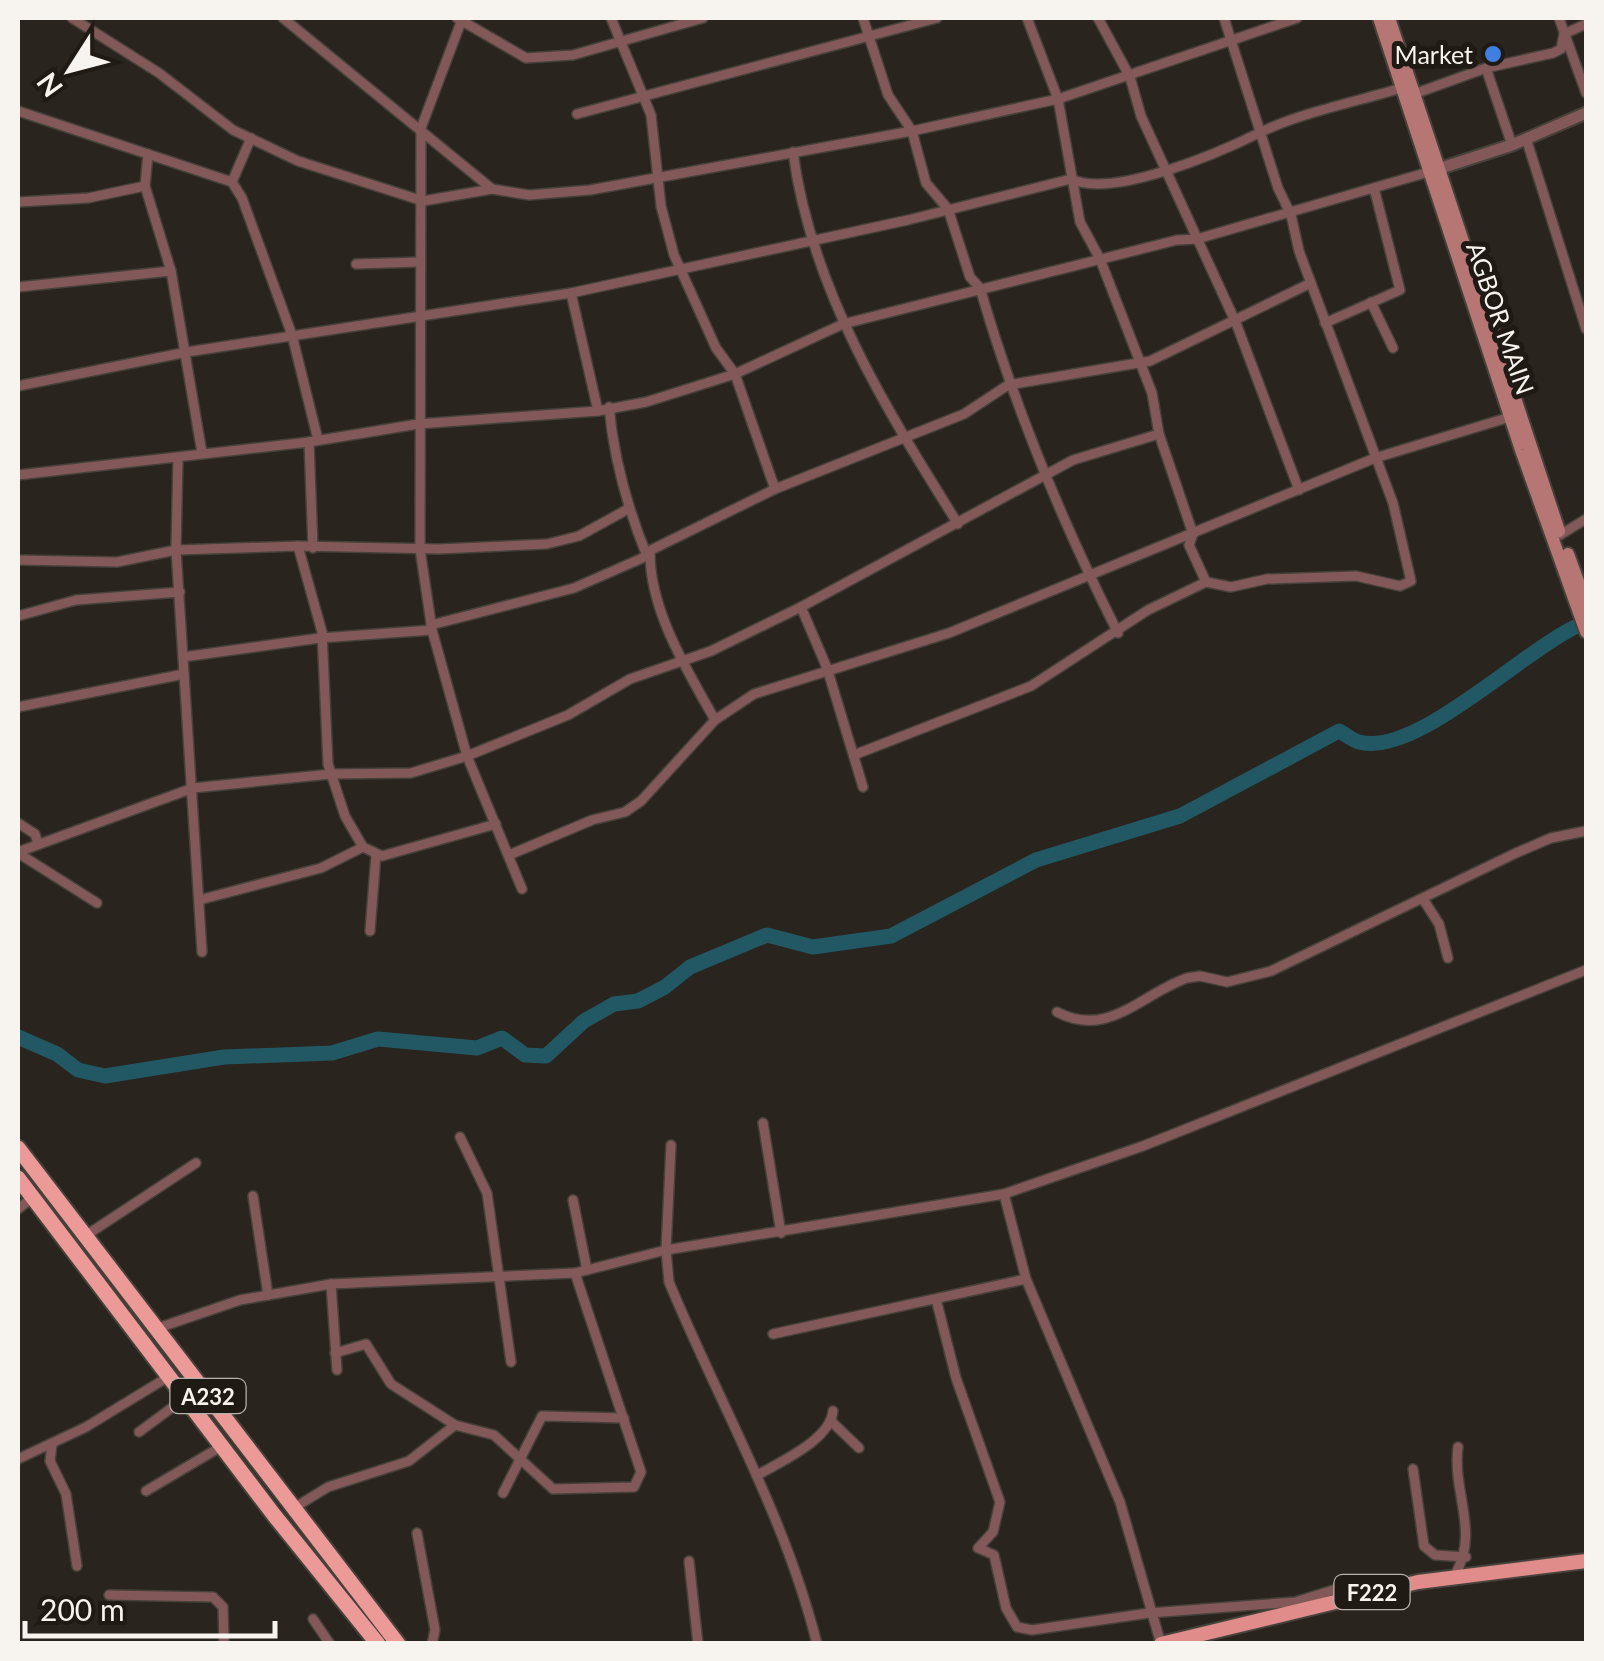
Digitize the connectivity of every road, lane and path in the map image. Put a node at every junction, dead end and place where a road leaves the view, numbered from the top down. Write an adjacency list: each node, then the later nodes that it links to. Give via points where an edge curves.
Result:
1 (72, 18): 33 (street)
2 (283, 18): 30 (street)
3 (611, 18): 20 (street)
4 (703, 18): 20 (street)
5 (863, 18): 17 (street)
6 (937, 18): 17 (street)
7 (1027, 18): 26 (street)
8 (1098, 18): 22 (street)
9 (1224, 18): 19 (street)
10 (1297, 18): 15 (street)
11 (1379, 18): 23 (main road, AGBOR MAIN)
12 (1389, 18): 23 (main road, AGBOR MAIN)
13 (1559, 18): 18 (street)
14 (459, 20): 20 (street, via 526,58 573,55); 30 (street)
15 (1259, 23): 19 (street)
16 (1586, 24): 18 (street)
17 (867, 34): 25 (street); 31 (street, via 888,95)
18 (1564, 34): 21 (street, via 1553,53); 24 (street)
19 (1233, 36): 22 (street); 32 (street)
20 (620, 41): 25 (street)
21 (1486, 68): 23 (street); 35 (street)
22 (1130, 77): 26 (street); 38 (street)
23 (1407, 91): 32 (street); 39 (main road, AGBOR MAIN)
24 (1586, 93)
25 (642, 98): 29 (street); 40 (street, via 651,114)
26 (1058, 99): 31 (street); 41 (street)
27 (18, 111): 37 (street)
28 (1586, 113): 34 (street)
29 (577, 114)
30 (420, 128): 45 (street); 46 (street)
31 (912, 131): 36 (street); 48 (street, via 926,182)
32 (1262, 132): 38 (street); 49 (street)
33 (250, 138): 42 (street); 46 (street, via 366,186)
34 (1526, 138): 35 (street); 66 (street)
35 (1512, 145): 39 (street)
36 (793, 152): 40 (street); 51 (street)
37 (148, 154): 42 (street); 43 (street)
38 (1167, 169): 41 (street, via 1092,186); 50 (street)
39 (1436, 172): 44 (street); 75 (main road, AGBOR MAIN); 80 (main road, AGBOR MAIN)
40 (660, 176): 45 (street, via 529,195); 56 (street, via 662,206)
41 (1072, 179): 48 (street); 52 (street, via 1080,222)
42 (232, 182): 67 (street)
43 (145, 186): 47 (street); 55 (street)
44 (1374, 188): 49 (street); 61 (street, via 1400,290)
45 (492, 189): 46 (street)
46 (422, 201): 53 (street)
47 (18, 202)
48 (948, 208): 51 (street); 59 (street, via 970,278)
49 (1291, 215): 50 (street); 57 (street)
50 (1197, 239): 52 (street); 63 (street)
51 (812, 241): 56 (street); 65 (street)
52 (1100, 259): 59 (street); 70 (street)
53 (420, 262): 54 (street); 62 (street)
54 (356, 264)
55 (170, 270): 58 (street); 69 (street)
56 (683, 271): 60 (street); 71 (street, via 716,348)
57 (1311, 283): 63 (street); 64 (street)
58 (18, 288)
59 (980, 288): 65 (street); 72 (street)
60 (572, 294): 62 (street); 74 (street)
61 (1371, 302): 64 (street); 68 (street)
62 (420, 316): 67 (street); 76 (street)
63 (1236, 323): 70 (street); 87 (street)
64 (1326, 323): 83 (street)
65 (843, 324): 71 (street); 78 (street)
66 (1586, 328)
67 (292, 335): 69 (street); 79 (street)
68 (1393, 348)
69 (187, 352): 73 (street); 81 (street)
70 (1139, 363): 72 (street); 77 (street)
71 (736, 374): 74 (street); 86 (street)
72 (1008, 385): 78 (street); 85 (street)
73 (18, 386)
74 (604, 409): 76 (street); 88 (street)
75 (1510, 417): 80 (main road, AGBOR MAIN); 83 (street)
76 (418, 424): 79 (street); 95 (street)
77 (1159, 434): 85 (street); 91 (street)
78 (905, 440): 86 (street); 90 (street)
79 (314, 441): 81 (street); 94 (street)
80 (1527, 449): 92 (main road, AGBOR MAIN); 105 (main road, AGBOR MAIN)
81 (202, 453): 82 (street)
82 (178, 458): 84 (street); 96 (street)
83 (1375, 458): 87 (street); 102 (street, via 1402,536 1408,585 1356,576 1232,586)
84 (18, 474)
85 (1042, 476): 90 (street); 101 (street)
86 (775, 489): 97 (street)
87 (1299, 490): 91 (street)
88 (628, 509): 95 (street, via 580,536 547,544); 97 (street)
89 (1586, 518): 92 (street)
90 (958, 524): 104 (street)
91 (1192, 534): 101 (street); 102 (street, via 1189,545)
92 (1560, 535): 105 (main road, AGBOR MAIN)
93 (298, 546): 94 (street); 96 (street); 110 (street)
94 (314, 548): 95 (street)
95 (420, 549): 107 (street)
96 (176, 550): 98 (street, via 116,562); 103 (street)
97 (649, 553): 99 (street); 100 (street)
98 (18, 560)
99 (635, 561): 100 (street); 107 (street, via 574,588)
100 (650, 575): 112 (street)
101 (1090, 578): 109 (street); 113 (street, via 949,633)
102 (1206, 582): 109 (street)
103 (180, 592): 106 (street, via 76,600); 111 (street)
104 (801, 608): 112 (street); 113 (street)
105 (1584, 609): 108 (main road, AGBOR MAIN)
106 (18, 616)
107 (432, 627): 110 (street); 118 (street)
108 (1586, 632)
109 (1118, 633): 117 (street, via 1031,686)
110 (320, 638): 111 (street); 119 (street)
111 (183, 658): 114 (street)
112 (682, 661): 116 (street); 118 (street)
113 (827, 668): 116 (street, via 754,694); 117 (street)
114 (184, 674): 115 (street); 121 (street)
115 (18, 707)
116 (715, 720): 129 (street, via 641,801)
117 (854, 755): 120 (street)
118 (467, 756): 119 (street, via 411,774); 123 (street)
119 (331, 774): 121 (street); 126 (street)
120 (863, 787)
121 (193, 788): 125 (street); 132 (street)
122 (18, 823): 125 (street)
123 (496, 824): 128 (street); 129 (street)
124 (1586, 831): 131 (street, via 1543,842)
125 (38, 844): 127 (street)
126 (363, 847): 128 (street); 132 (street, via 320,868)
127 (18, 853): 133 (street)
128 (376, 854): 134 (street)
129 (509, 855): 130 (street)
130 (522, 889)
131 (1423, 899): 136 (street); 138 (street, via 1252,978 1187,978 1099,1022)
132 (200, 900): 135 (street)
133 (97, 903)
134 (370, 931)
135 (202, 952)
136 (1448, 958)
137 (1586, 970): 145 (street, via 1143,1146)
138 (1057, 1012)
139 (763, 1123): 150 (street)
140 (460, 1137): 156 (street, via 487,1193)
141 (672, 1145): 152 (street)
142 (18, 1148): 151 (highway, A232)
143 (196, 1163): 151 (street)
144 (18, 1178): 147 (highway, A232)
145 (1004, 1194): 150 (street); 158 (street)
146 (252, 1196): 160 (street)
147 (33, 1197): 149 (street); 157 (highway, A232)
148 (573, 1200): 154 (street)
149 (18, 1208)
150 (781, 1233): 152 (street)
151 (85, 1236): 153 (highway, A232)
152 (666, 1250): 154 (street); 179 (street, via 674,1295)
153 (110, 1268): 157 (highway); 162 (highway, A232)
154 (587, 1270): 155 (street)
155 (574, 1273): 156 (street); 169 (street)
156 (501, 1276): 159 (street); 165 (street)
157 (95, 1279): 167 (highway, A232)
158 (1026, 1279): 161 (street); 191 (street, via 1120,1502)
159 (331, 1284): 160 (street); 164 (street)
160 (268, 1294): 162 (street)
161 (936, 1299): 163 (street); 191 (street, via 1000,1502 994,1532 978,1548 994,1555 1010,1618 1032,1630)
162 (158, 1328): 182 (highway, A232)
163 (773, 1334)
164 (335, 1352): 166 (street); 170 (street, via 366,1344 391,1384)
165 (511, 1362)
166 (337, 1370)
167 (168, 1377): 168 (highway, A232); 172 (street)
168 (186, 1398): 171 (street); 173 (highway, A232)
169 (624, 1418): 176 (street, via 542,1416); 176 (street, via 642,1472 630,1488 560,1492)
170 (455, 1425): 176 (street, via 494,1435); 182 (street, via 409,1461 328,1487)
171 (139, 1432)
172 (52, 1444): 177 (street); 187 (street, via 50,1460 66,1494)
173 (222, 1446): 180 (street); 195 (highway, A232)
174 (1458, 1447): 184 (street, via 1455,1471 1469,1527)
175 (859, 1448): 179 (street, via 832,1416 797,1451)
176 (520, 1456): 181 (street)
177 (18, 1459)
178 (1413, 1468): 184 (street, via 1424,1546 1435,1555)
179 (758, 1475): 199 (street, via 796,1566)
180 (146, 1491)
181 (504, 1493)
182 (292, 1509): 196 (highway, A232)
183 (418, 1533): 197 (street)
184 (1466, 1556): 188 (street)
185 (689, 1561): 198 (street)
186 (1586, 1561): 188 (main road, F222)
187 (76, 1566)
188 (1455, 1576): 190 (main road, F222)
189 (109, 1595): 193 (street, via 213,1597 223,1607)
190 (1297, 1608): 191 (street); 200 (main road, F222)
191 (1149, 1614): 200 (street)
192 (313, 1619): 194 (street)
193 (224, 1644)
194 (330, 1644)
195 (378, 1644)
196 (398, 1644)
197 (432, 1644)
198 (698, 1644)
199 (817, 1644)
200 (1161, 1644)

